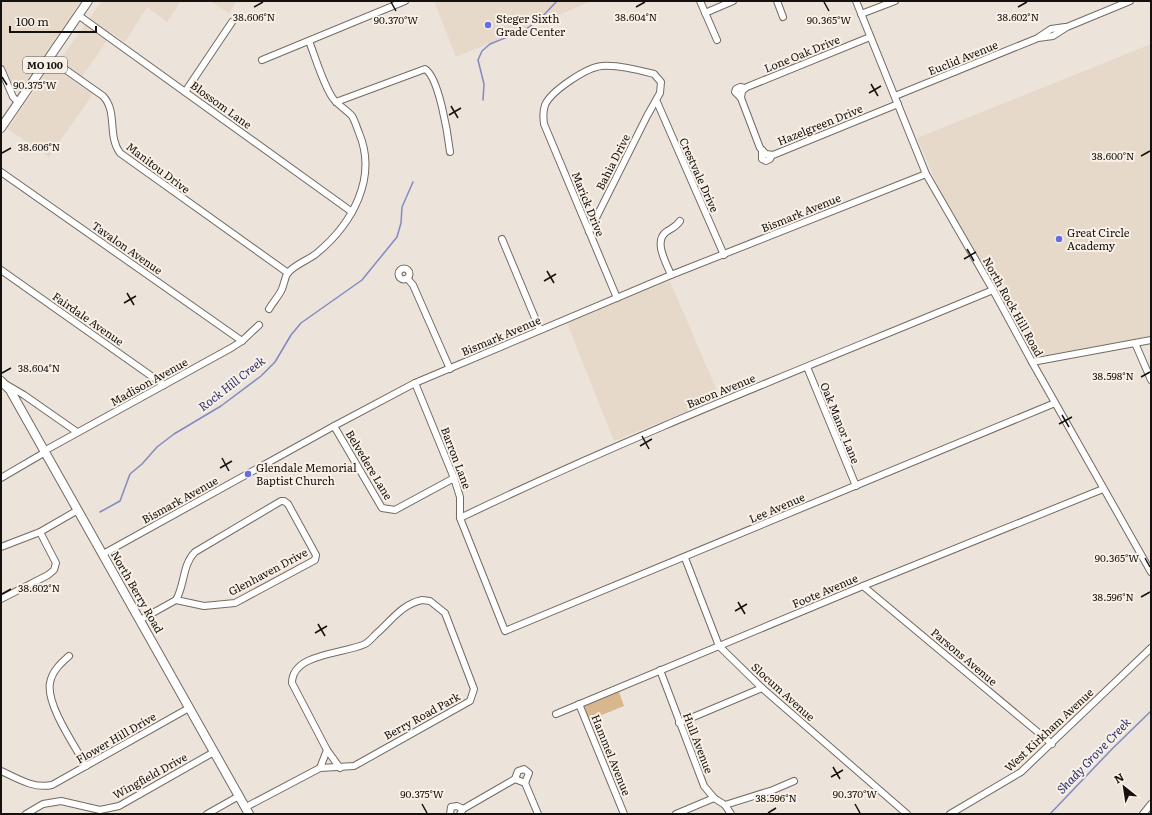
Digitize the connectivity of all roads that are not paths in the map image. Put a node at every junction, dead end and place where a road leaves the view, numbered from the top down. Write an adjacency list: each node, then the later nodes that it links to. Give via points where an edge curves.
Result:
1 (88, 1): 11 (main road, MO 100)
2 (405, 1): 16 (street)
3 (700, 1): 9 (street)
4 (733, 1): 9 (street)
5 (777, 1): 12 (street)
6 (856, 1): 10 (street, North Rock Hill Road)
7 (895, 1): 10 (street)
8 (1130, 1): 21 (street, Euclid Avenue, via 1067,27 1048,31 1038,38)
9 (705, 13): 15 (street)
10 (861, 14): 14 (street, North Rock Hill Road)
11 (78, 15): 17 (main road, MO 100); 20 (street, Blossom Lane)
12 (783, 17)
13 (232, 22): 20 (street)
14 (870, 37): 21 (street, North Rock Hill Road); 28 (street, Lone Oak Drive, via 743,92)
15 (717, 40)
16 (309, 41): 18 (street); 22 (street)
17 (49, 58): 24 (main road, MO 100); 37 (street, Manitou Drive, via 108,102 111,109 113,139 120,153)
18 (262, 60)
19 (1, 69): 24 (street)
20 (185, 92): 31 (street, Blossom Lane)
21 (896, 96): 25 (street, North Rock Hill Road)
22 (336, 102): 27 (street, via 422,68 430,73 443,108); 31 (street, via 352,116 364,144 365,176 361,193)
23 (657, 102): 33 (street, Bahia Drive, via 647,116); 33 (street, Marick Drive, via 661,82 654,74 602,66 590,69 556,92 544,106 544,124); 35 (street, Crestvale Drive)
24 (18, 103): 26 (main road, MO 100)
25 (898, 104): 28 (street, Hazelgreen Drive); 30 (street, North Rock Hill Road)
26 (1, 128)
27 (450, 152)
28 (767, 153)
29 (1, 172): 46 (street, Tavalon Avenue)
30 (926, 174): 35 (street, Bismark Avenue); 40 (street, North Rock Hill Road)
31 (352, 212): 37 (street, via 317,253)
32 (680, 221): 38 (street, via 661,238 660,246)
33 (589, 232): 41 (street, Marick Drive)
34 (502, 239): 44 (street)
35 (724, 255): 38 (street, Bismark Avenue)
36 (1, 270): 54 (street, Fairdale Avenue)
37 (288, 273): 42 (street, via 282,290)
38 (671, 275): 41 (street, Bismark Avenue)
39 (407, 278): 50 (street)
40 (993, 290): 48 (street, North Rock Hill Road); 49 (street, Bacon Avenue)
41 (617, 298): 44 (street, Bismark Avenue)
42 (269, 309)
43 (259, 325): 46 (street, Madison Avenue)
44 (540, 330): 50 (street, Bismark Avenue)
45 (1151, 340): 47 (street)
46 (242, 342): 54 (street, Madison Avenue)
47 (1135, 343): 48 (street); 51 (street)
48 (1032, 362): 55 (street, North Rock Hill Road)
49 (807, 367): 61 (street, Oak Manor Lane); 64 (street, Bacon Avenue, via 658,427)
50 (450, 369): 53 (street, Bismark Avenue)
51 (1151, 380)
52 (2, 382): 57 (street, North Berry Road); 58 (main road, North Berry Road, via 10,390)
53 (415, 383): 56 (street, Bismark Avenue); 60 (street, Barron Lane)
54 (164, 385): 57 (street, Madison Avenue)
55 (1055, 403): 61 (street, Lee Avenue); 62 (street, North Rock Hill Road)
56 (334, 426): 60 (street, Belvedere Lane, via 382,508 395,510); 67 (street, Bismark Avenue)
57 (77, 432): 58 (street, Madison Avenue)
58 (44, 451): 59 (street, Madison Avenue); 63 (main road, North Berry Road)
59 (1, 478)
60 (454, 478): 64 (street, Barron Lane, via 460,496)
61 (856, 486): 68 (street, Lee Avenue)
62 (1103, 489): 69 (street, North Rock Hill Road); 70 (street, Foote Avenue)
63 (78, 510): 65 (street); 67 (main road, North Berry Road)
64 (460, 518): 74 (street, Barron Lane)
65 (40, 532): 66 (street); 71 (street, via 56,563 54,570)
66 (1, 547)
67 (103, 554): 73 (main road, North Berry Road)
68 (685, 558): 74 (street, Lee Avenue); 75 (street, Slocum Avenue)
69 (1151, 572)
70 (863, 586): 75 (street, Foote Avenue); 84 (street, Parsons Avenue)
71 (1, 599)
72 (176, 600): 72 (street, Glenhaven Drive, via 204,606 235,604 315,560 315,552 287,502 278,502 195,552 186,567 182,588); 73 (street)
73 (140, 620): 81 (main road, North Berry Road)
74 (505, 631)
75 (719, 646): 78 (street, Foote Avenue); 79 (street, Slocum Avenue)
76 (1151, 648): 84 (street, West Kirkham Avenue)
77 (69, 656): 87 (street, via 56,669 50,682 50,693 53,706)
78 (660, 670): 80 (street, Foote Avenue); 83 (street, Hull Avenue)
79 (762, 688): 83 (street); 107 (street, Slocum Avenue)
80 (579, 704): 82 (street, Foote Avenue); 104 (street, Hammel Avenue)
81 (189, 708): 86 (main road, North Berry Road); 87 (street, Flower Hill Drive)
82 (556, 714)
83 (679, 723): 95 (street, Hull Avenue, via 704,786)
84 (1052, 744): 108 (street, West Kirkham Avenue, via 1011,780)
85 (327, 750): 88 (street); 89 (street, Berry Road Park); 89 (street, Berry Road Park, via 292,683 294,671 306,661 366,644 408,604 430,601 438,605 445,613 474,689 470,701 354,766)
86 (214, 752): 94 (main road, North Berry Road); 100 (street, Wingfield Drive, via 119,806 100,810 61,801 43,804)
87 (86, 766): 90 (street, Flower Hill Drive, via 52,785 42,787)
88 (320, 768): 89 (street, Berry Road Park); 98 (street, Berry Road Park)
89 (340, 768)
90 (1, 771)
91 (515, 780): 93 (street); 93 (street, via 518,771 524,769 529,773); 99 (street)
92 (794, 781): 97 (street)
93 (525, 783): 103 (street)
94 (239, 796): 98 (main road, North Berry Road); 101 (street)
95 (714, 798): 97 (street, Hull Avenue); 105 (street)
96 (1151, 804): 109 (street)
97 (725, 805): 106 (street, Hull Avenue)
98 (247, 811)
99 (462, 811): 102 (street, via 457,806 451,807)
100 (26, 814)
101 (207, 814)
102 (450, 814)
103 (538, 814)
104 (624, 814)
105 (676, 814)
106 (731, 814)
107 (907, 814)
108 (950, 814)
109 (1143, 814)

